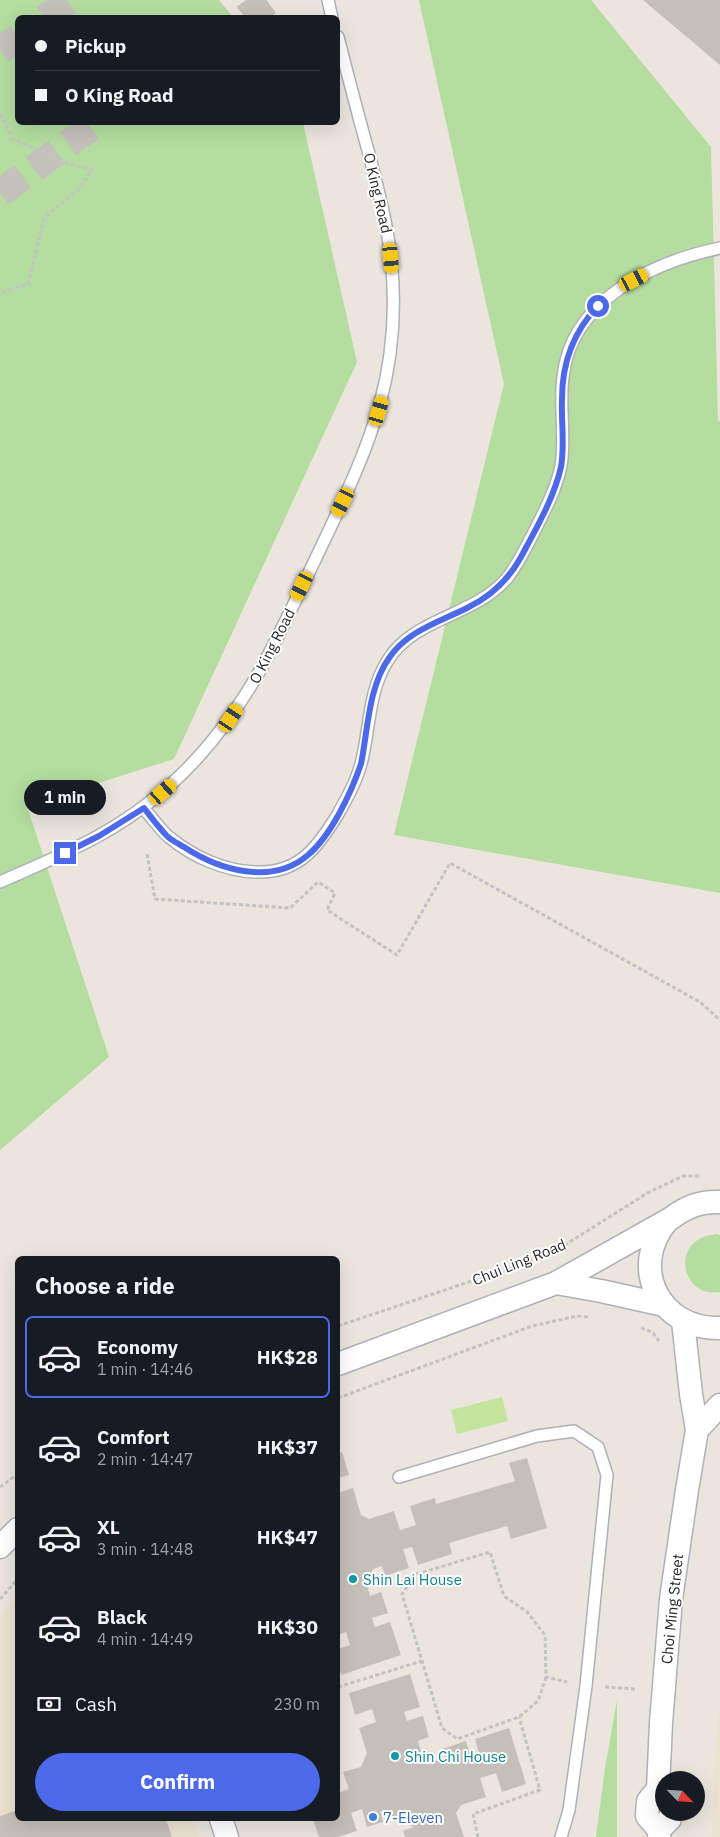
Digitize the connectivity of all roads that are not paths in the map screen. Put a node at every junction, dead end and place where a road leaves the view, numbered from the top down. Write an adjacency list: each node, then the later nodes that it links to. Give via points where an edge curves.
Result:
1 (328, 0): 2 (lane)
2 (331, 15)
3 (340, 45): 5 (lane, O King Road, via 381,202 391,258 393,334 388,377 366,450 351,484 278,637 246,695 198,759)
4 (720, 248): 5 (lane, via 676,261 634,280 610,296 585,322 564,366 562,454 558,478 520,559 508,577 491,593 412,635 389,658 375,688 357,775 346,801 314,849 296,863 272,871 245,872 198,856 168,837)
5 (144, 808): 6 (lane, O King Road, via 78,847)
6 (0, 882)
7 (720, 1202): 8 (street, Chui Ling Road, via 694,1204)
8 (670, 1219): 9 (street, Chui Ling Road); 10 (street, Chui Ling Road, via 656,1238 650,1261 653,1284)
9 (556, 1284): 10 (street, Chui Ling Road); 13 (street, Chui Ling Road)
10 (664, 1305): 11 (street, Chui Ling Road)
11 (683, 1322): 12 (street, Chui Ling Road, via 701,1328); 15 (street, Choi Ming Street)
12 (720, 1328)
13 (340, 1363)
14 (720, 1405): 15 (street)
15 (697, 1430): 19 (street, Choi Ming Street, via 671,1599 661,1723)
16 (399, 1478): 24 (lane, via 537,1436 574,1431 598,1447 607,1475 586,1686 569,1810)
17 (15, 1532): 18 (street)
18 (0, 1547)
19 (661, 1771)
20 (655, 1796): 22 (street, Choi Ming Street, via 648,1801 647,1816)
21 (222, 1821): 23 (street)
22 (655, 1821)
23 (227, 1837)
24 (560, 1837)

